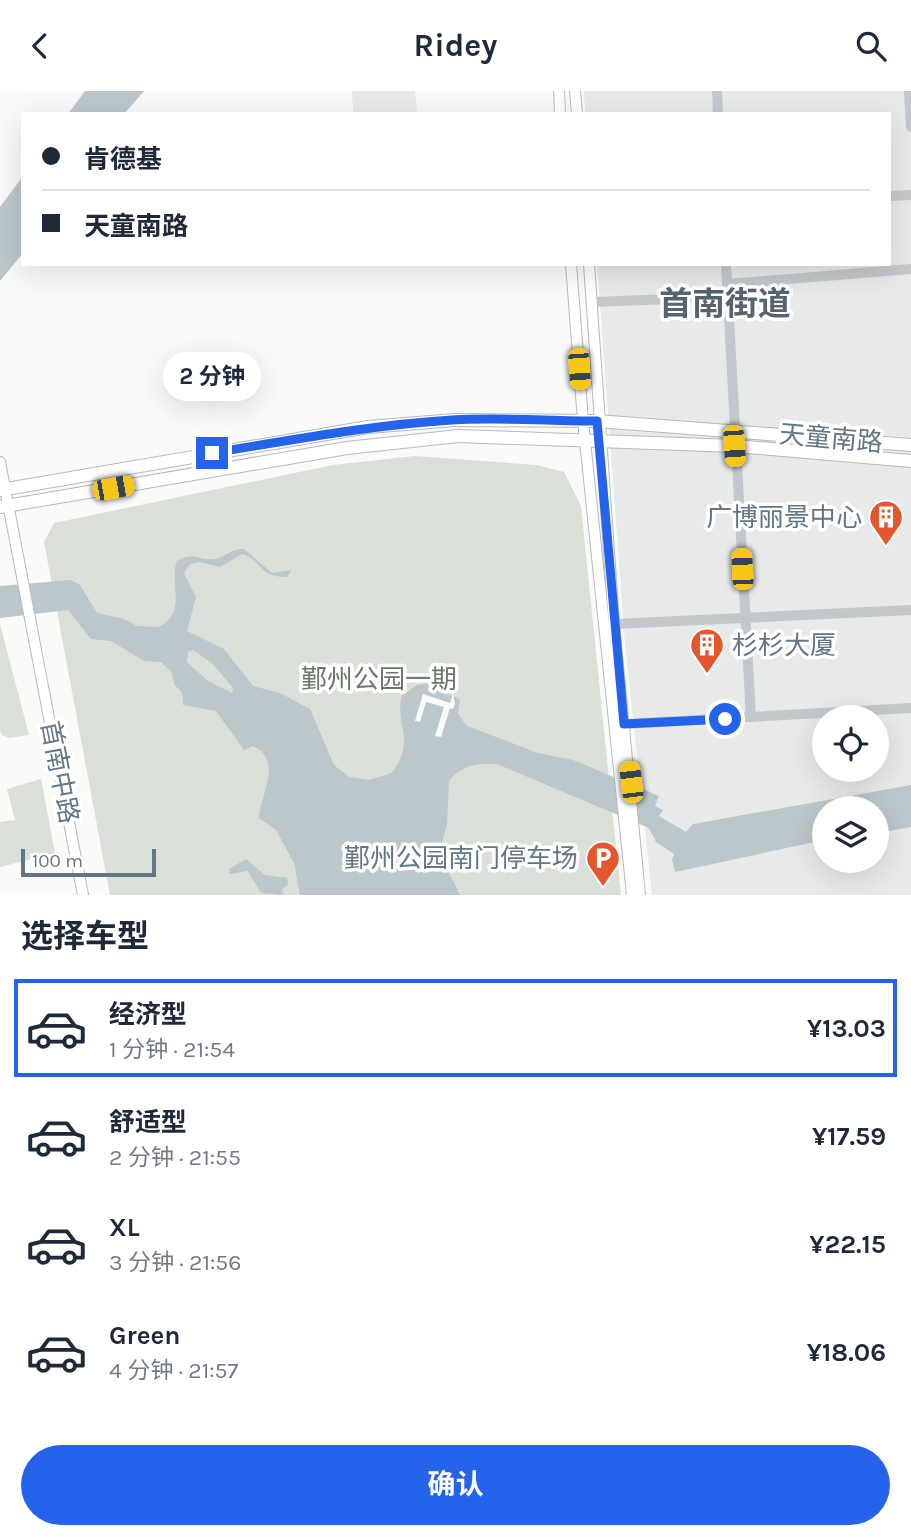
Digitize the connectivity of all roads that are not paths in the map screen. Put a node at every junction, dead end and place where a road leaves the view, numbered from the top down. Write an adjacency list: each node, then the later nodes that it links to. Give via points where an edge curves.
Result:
1 (559, 91): 5 (main road)
2 (575, 91): 6 (main road)
3 (717, 91): 7 (street)
4 (909, 91): 8 (street)
5 (561, 112)
6 (577, 112)
7 (718, 112)
8 (911, 127)
9 (911, 195): 10 (street)
10 (891, 196)
11 (571, 266): 18 (main road)
12 (589, 266): 17 (main road)
13 (726, 266): 15 (street)
14 (911, 269): 15 (street)
15 (727, 284): 16 (street)
16 (726, 297): 17 (street); 20 (street)
17 (592, 302): 19 (main road)
18 (583, 421): 19 (main road, 天童南路); 21 (main road); 27 (main road, 天童南路, via 455,420 368,427)
19 (597, 421): 20 (main road, 天童南路); 22 (main road)
20 (733, 430): 23 (main road, 天童南路); 24 (street)
21 (584, 439): 22 (main road, 天童南路); 28 (main road, 天童南路, via 458,436 347,448); 35 (main road)
22 (599, 439): 24 (main road, 天童南路); 31 (main road)
23 (911, 445)
24 (734, 446): 25 (main road, 天童南路); 30 (street)
25 (911, 461)
26 (0, 462): 27 (main road)
27 (3, 489): 28 (main road)
28 (4, 506): 37 (main road, 首南中路, via 22,574)
29 (911, 610): 30 (street)
30 (745, 618): 31 (street); 33 (street)
31 (614, 624): 34 (main road)
32 (911, 708): 33 (street)
33 (751, 717): 34 (street)
34 (624, 724): 35 (main road)
35 (626, 780): 36 (main road)
36 (630, 829): 38 (main road); 39 (main road)
37 (83, 895)
38 (632, 895)
39 (640, 895)

